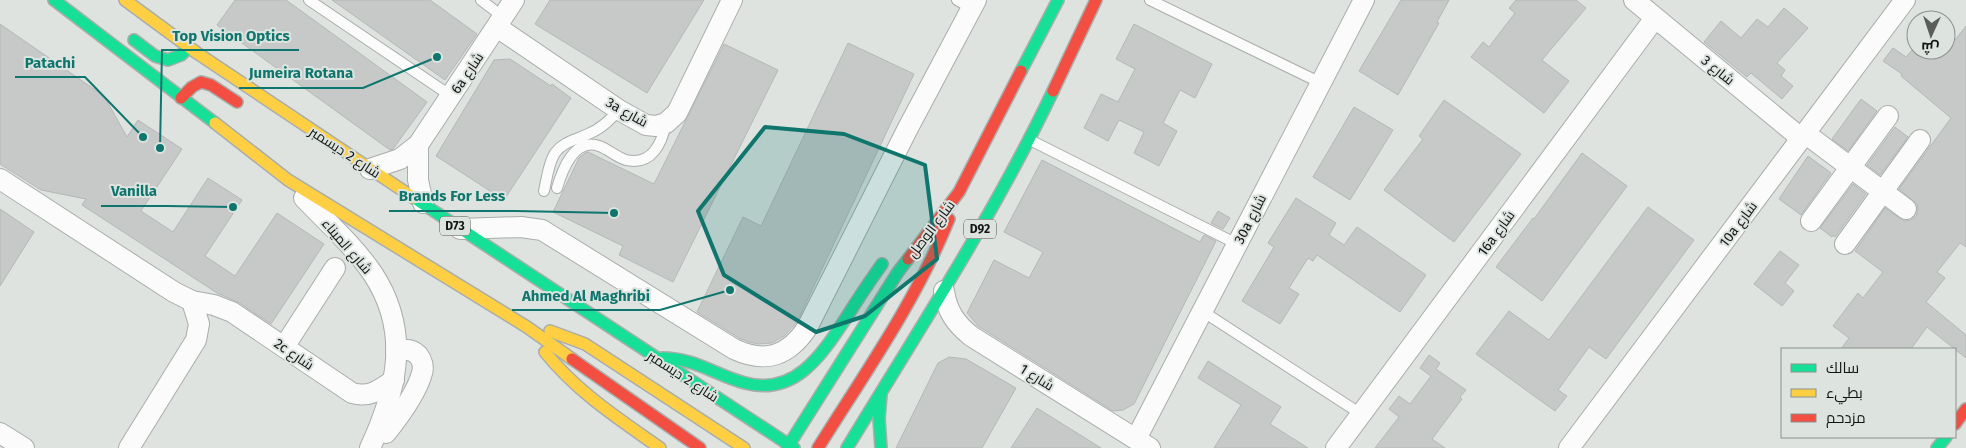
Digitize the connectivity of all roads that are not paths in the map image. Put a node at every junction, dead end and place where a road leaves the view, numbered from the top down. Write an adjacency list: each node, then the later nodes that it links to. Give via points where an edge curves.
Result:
1 (54, 0): 16 (main road)
2 (125, 0): 17 (main road, شارع 2 ديسمبر / D73)
3 (309, 0): 20 (lane)
4 (481, 0): 15 (lane)
5 (514, 0): 15 (street, 6a شارع)
6 (732, 0): 24 (street, 3a شارع, via 677,113)
7 (1058, 0): 35 (main road, شارع الوصل / D92)
8 (1096, 0): 26 (main road, D92)
9 (1150, 0): 18 (lane)
10 (1364, 0): 18 (street, 30a شارع)
11 (1634, 0): 14 (street, شارع 3)
12 (1905, 0): 25 (street, 10a شارع)
13 (968, 3): 41 (street, via 807,328 797,343 781,353 762,357 734,350 542,230 521,227)
14 (1655, 18): 25 (street, شارع 3); 56 (street, 16a شارع)
15 (500, 22): 20 (street, 6a شارع); 22 (street, 3a شارع)
16 (106, 39): 17 (main road, via 120,33 166,62 180,58); 21 (main road)
17 (189, 47): 19 (main road, شارع 2 ديسمبر / D73)
18 (1321, 83): 42 (street, 30a شارع)
19 (257, 94): 21 (main road, via 251,101 240,104 201,82); 30 (main road, شارع 2 ديسمبر / D73)
20 (451, 96): 28 (street, 6a شارع)
21 (181, 98): 32 (main road)
22 (619, 110): 24 (street, 3a شارع, via 646,125); 34 (lane, via 600,128 567,142 555,153 548,167)
23 (1888, 116): 29 (street)
24 (666, 123): 33 (lane, via 657,150 638,160 627,160 593,144 581,147 565,166)
25 (1804, 136): 29 (street, شارع 3); 75 (street, 10a شارع)
26 (1030, 140): 42 (lane); 46 (main road, D92)
27 (1920, 140): 36 (street)
28 (418, 145): 30 (street, 6a شارع, via 400,159); 37 (street, via 418,180)
29 (1850, 168): 36 (street, شارع 3); 40 (street)
30 (370, 169): 37 (main road, شارع 2 ديسمبر / D73)
31 (0, 179): 47 (street, 2c شارع)
32 (288, 180): 49 (main road); 51 (street, شارع الميناء, via 373,275 392,319)
33 (557, 188)
34 (544, 191)
35 (959, 192): 39 (main road); 61 (main road, via 938,249 916,294); 63 (main road, شارع الوصل / D92, via 898,272)
36 (1882, 192): 38 (street, شارع 3); 43 (street)
37 (423, 203): 41 (main road, شارع 2 ديسمبر / D73)
38 (1906, 210)
39 (928, 214)
40 (1811, 221)
41 (460, 229): 52 (main road, شارع 2 ديسمبر / D73)
42 (1237, 244): 48 (street, 30a شارع)
43 (1845, 244)
44 (889, 255): 52 (main road, via 823,351 809,368 790,379 748,384 697,362)
45 (335, 268): 50 (street)
46 (944, 291): 54 (main road, D92); 62 (street, شارع 1, via 952,317 971,336)
47 (192, 301): 50 (street, 2c شارع, via 232,312); 65 (street, via 199,324 196,340)
48 (1202, 311): 56 (lane); 62 (street, 30a شارع)
49 (527, 327): 67 (main road, via 570,381); 68 (main road); 69 (main road, via 547,330 585,344)
50 (284, 347): 53 (street, 2c شارع, via 352,393 374,393)
51 (396, 351): 53 (street, شارع الميناء); 66 (street, شارع الميناء, via 412,351 419,356 423,372 401,412)
52 (656, 359): 58 (main road, شارع 2 ديسمبر / D73)
53 (394, 380): 66 (street, شارع الميناء, via 388,408)
54 (881, 392): 72 (main road, D92); 73 (main road)
55 (1966, 409): 57 (main road)
56 (1361, 414): 74 (street, 16a شارع)
57 (1956, 423)
58 (762, 426): 63 (main road, شارع 2 ديسمبر / D73); 70 (main road, via 772,438)
59 (0, 433): 64 (street)
60 (1945, 438): 76 (main road)
61 (824, 443): 71 (main road)
62 (1143, 443)
63 (790, 447)
64 (24, 448)
65 (129, 448)
66 (372, 448)
67 (660, 448)
68 (700, 448)
69 (744, 448)
70 (771, 448)
71 (818, 448)
72 (847, 448)
73 (881, 448)
74 (1336, 448)
75 (1569, 448)
76 (1937, 448)

